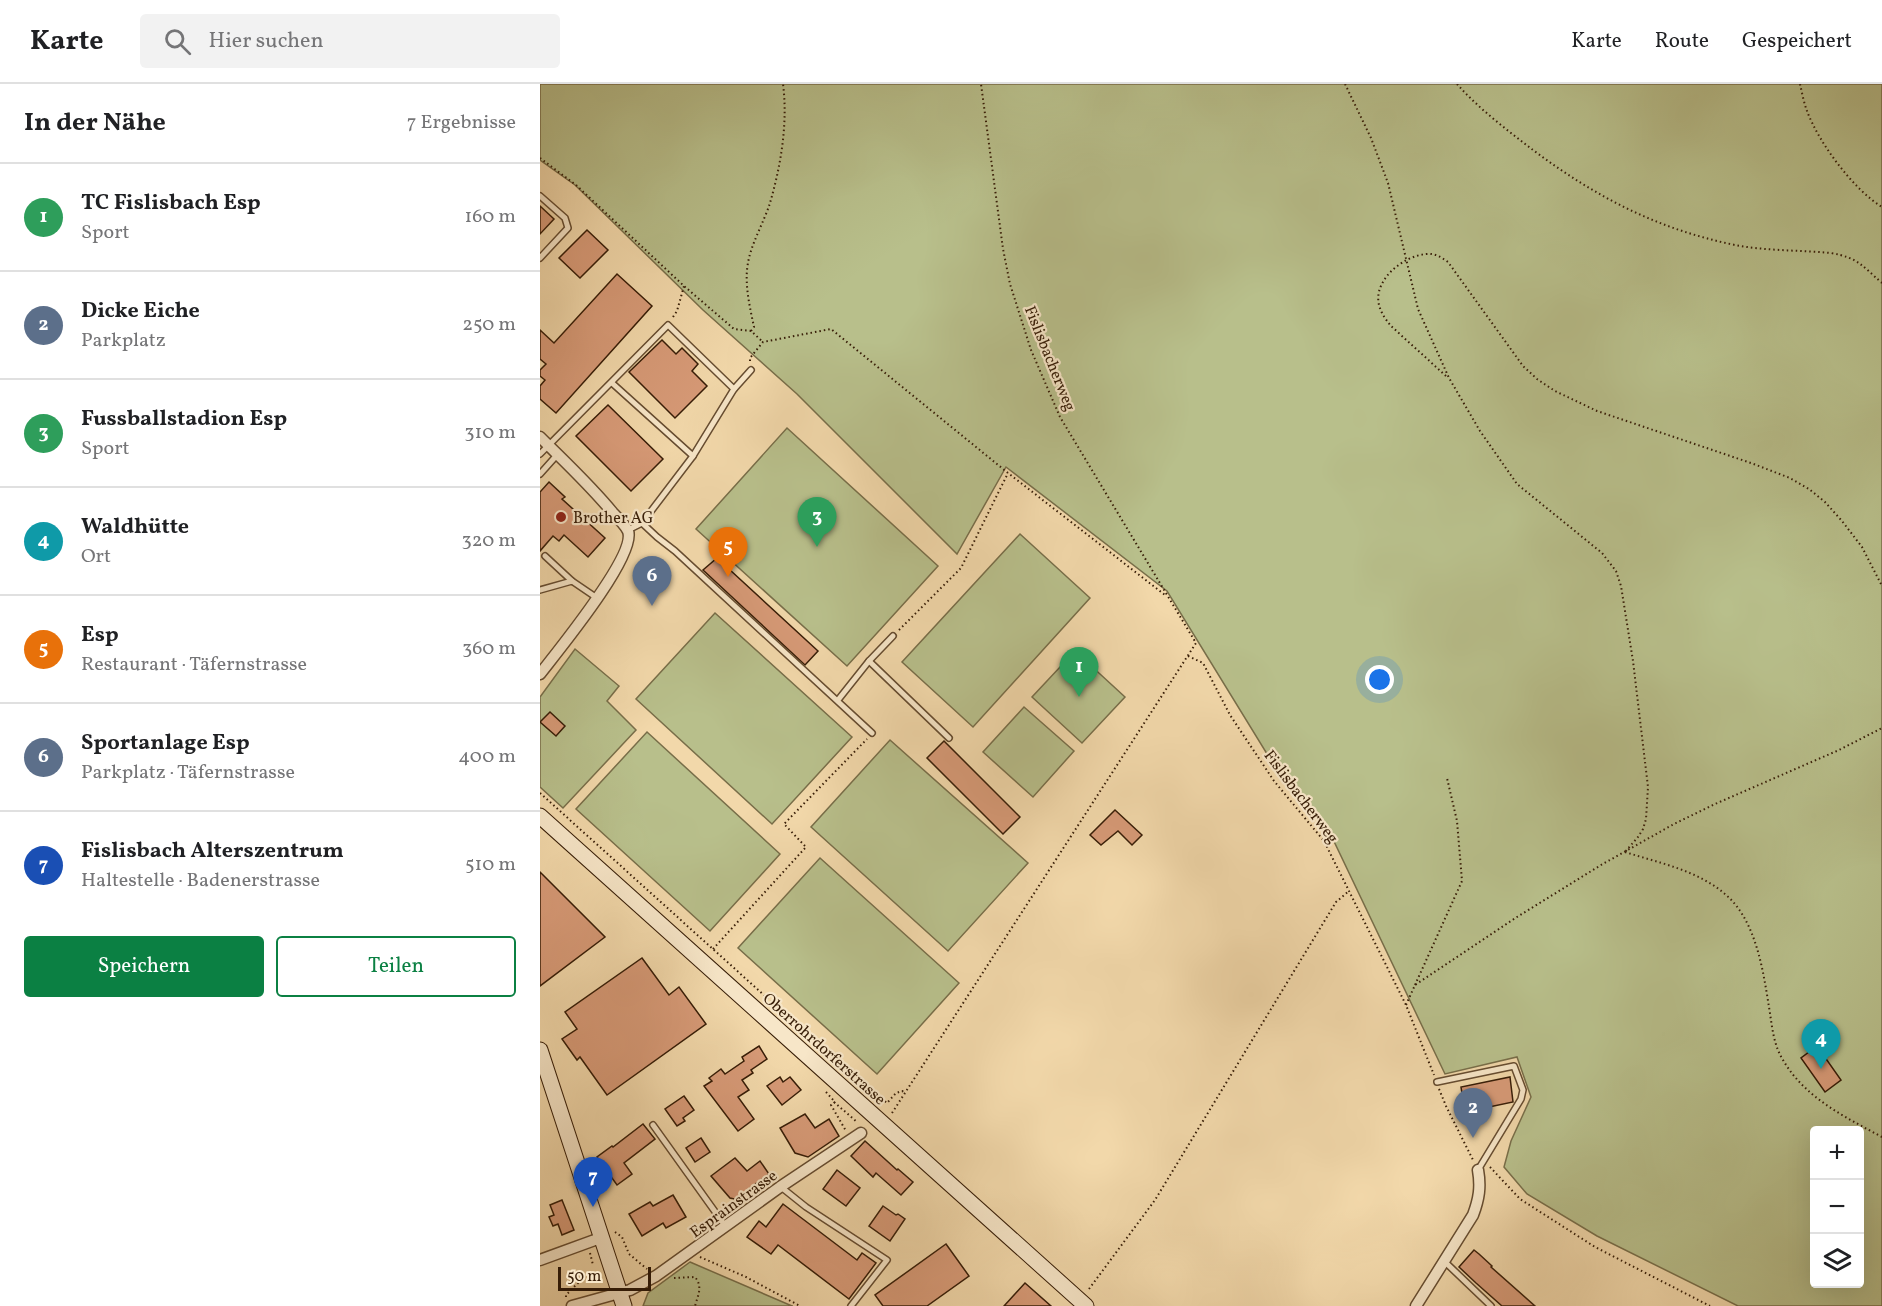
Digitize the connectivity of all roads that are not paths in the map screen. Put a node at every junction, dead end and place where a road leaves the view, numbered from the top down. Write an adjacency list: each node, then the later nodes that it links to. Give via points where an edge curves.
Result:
1 (540, 196): 2 (lane, via 565,218 568,228)
2 (540, 258)
3 (751, 370): 5 (lane)
4 (612, 383): 5 (lane, via 668,325); 7 (lane); 10 (lane)
5 (734, 389): 10 (lane)
6 (540, 437): 7 (street)
7 (549, 445): 8 (lane); 9 (street)
8 (540, 454)
9 (558, 454): 11 (lane); 13 (street)
10 (693, 456): 12 (lane)
11 (540, 474)
12 (642, 523): 13 (lane); 21 (lane)
13 (628, 530): 17 (street, via 629,539 619,565)
14 (545, 556): 15 (lane)
15 (572, 581): 16 (lane); 17 (lane)
16 (540, 590)
17 (597, 598): 20 (street)
18 (893, 636): 19 (lane)
19 (869, 661): 21 (lane); 23 (lane)
20 (540, 674)
21 (837, 700): 22 (lane)
22 (872, 733)
23 (949, 738)
24 (540, 816): 36 (main road, Oberrohrdorferstrasse)
25 (540, 1050): 32 (main road, via 575,1154)
26 (1437, 1082): 29 (lane, via 1514,1066 1523,1090 1521,1099)
27 (653, 1125): 31 (lane)
28 (860, 1129): 30 (street, Esprainstrasse)
29 (1478, 1170): 34 (street, via 1479,1200)
30 (780, 1187): 31 (street, Esprainstrasse); 38 (lane, via 887,1260)
31 (726, 1227): 35 (street, Esprainstrasse)
32 (609, 1235): 33 (street); 35 (main road)
33 (540, 1260)
34 (1444, 1261): 39 (street); 40 (lane)
35 (622, 1299): 37 (street, Esprainstrasse)
36 (1083, 1304)
37 (572, 1306)
38 (851, 1306)
39 (1416, 1306)
40 (1491, 1306)

